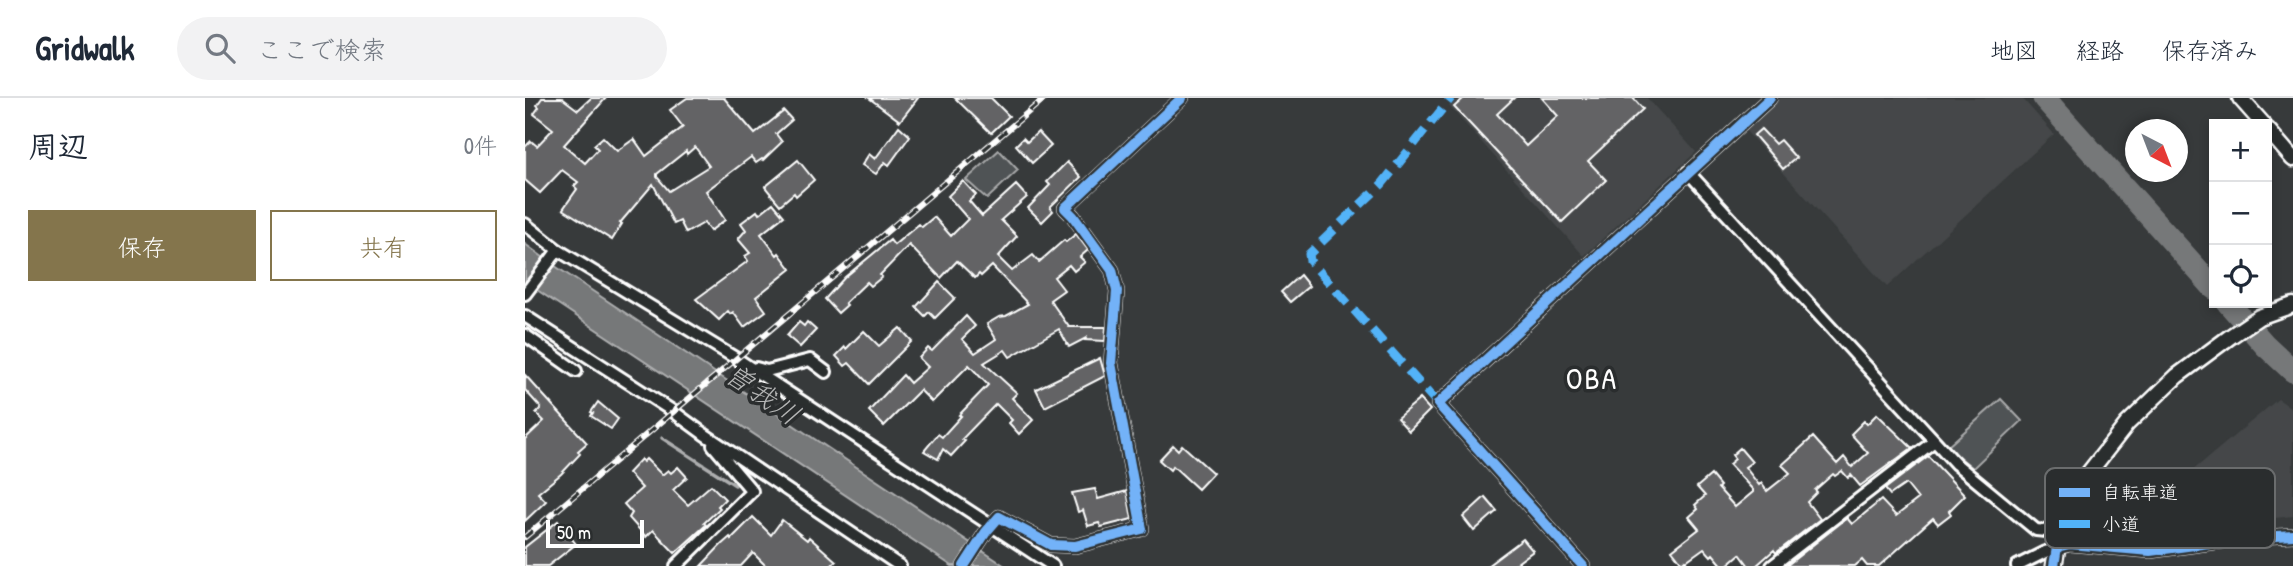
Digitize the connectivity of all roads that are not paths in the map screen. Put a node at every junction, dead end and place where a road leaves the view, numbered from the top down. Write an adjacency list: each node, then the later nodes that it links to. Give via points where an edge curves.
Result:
1 (1182, 98): 20 (street, via 1065,208 1112,270 1117,291 1111,363 1142,528 1075,547 1051,545 999,517)
2 (1770, 98): 7 (street)
3 (2240, 98): 4 (main road)
4 (2259, 119)
5 (2272, 135): 6 (main road)
6 (2293, 159)
7 (1688, 172): 18 (street); 32 (street, via 1438,404)
8 (525, 224): 9 (street)
9 (558, 250): 10 (street); 14 (street)
10 (525, 295)
11 (2293, 305): 19 (main road, via 2259,317 2177,376 2127,424)
12 (525, 316): 17 (street)
13 (525, 335): 15 (street)
14 (746, 366): 16 (street, via 768,371 810,360); 20 (street)
15 (576, 371)
16 (826, 372)
17 (704, 434): 28 (street, via 752,491); 29 (street)
18 (1933, 442): 21 (street, via 2036,530); 33 (street)
19 (2092, 468)
20 (988, 529): 30 (street); 31 (street)
21 (2045, 531)
22 (2293, 535): 23 (street)
23 (2275, 536)
24 (2127, 548): 26 (street)
25 (2171, 548): 26 (street)
26 (2156, 550)
27 (2055, 556): 34 (street)
28 (676, 566)
29 (900, 566)
30 (964, 566)
31 (1053, 566)
32 (1583, 566)
33 (1772, 566)
34 (2017, 566)

